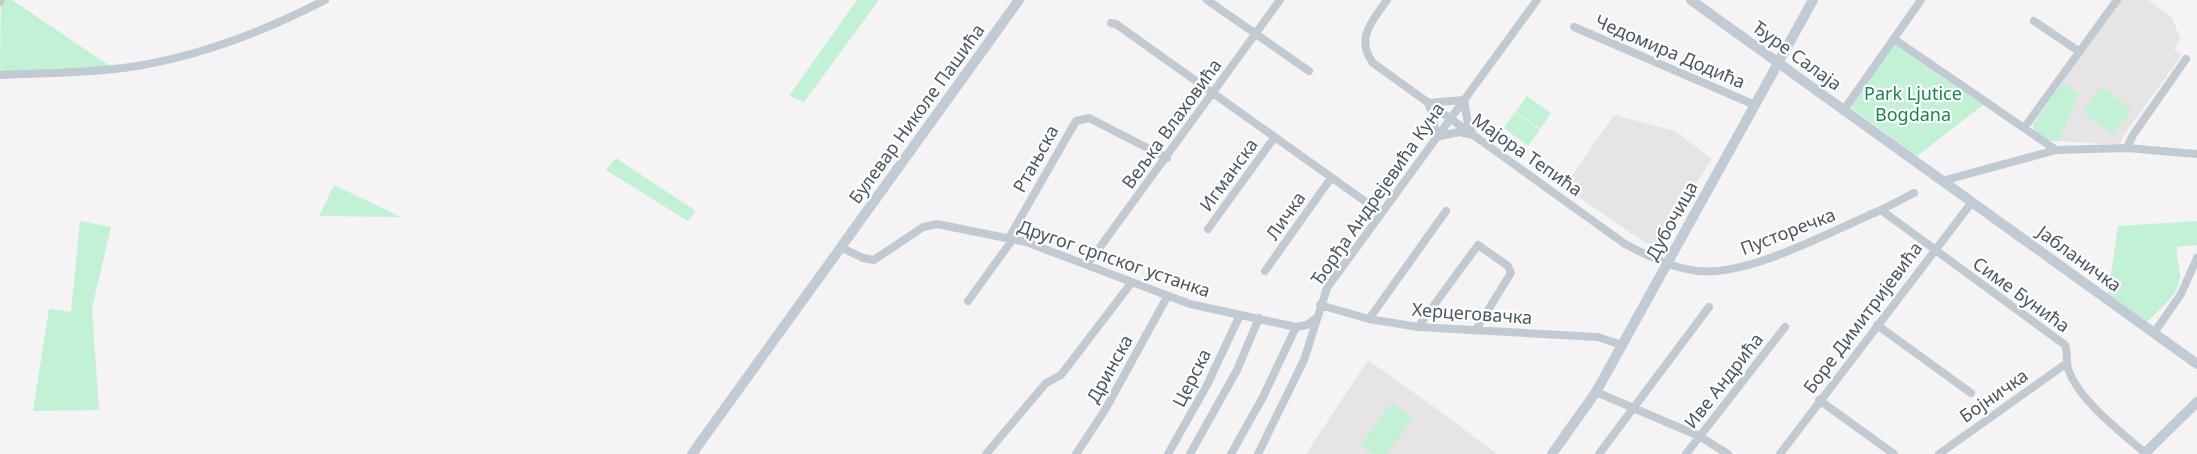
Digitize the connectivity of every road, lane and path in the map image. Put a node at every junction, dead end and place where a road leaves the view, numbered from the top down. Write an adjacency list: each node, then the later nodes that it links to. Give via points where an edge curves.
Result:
1 (325, 0): 20 (street, via 275,26 175,58 88,71)
2 (1019, 0): 44 (street, Булевар Николе Пашића)
3 (1207, 0): 14 (street)
4 (1280, 0): 14 (street, Вељка Влаховића)
5 (1387, 0): 23 (street, Мајора Тепића, via 1367,29 1366,51 1381,70)
6 (1537, 0): 22 (street, Ђорђа Андрејевића Куна)
7 (1691, 0): 18 (street, Ђуре Салаја)
8 (1813, 0): 18 (street, Дубочица)
9 (1921, 0): 15 (street)
10 (2117, 0): 16 (street)
11 (2034, 21): 16 (street)
12 (1111, 23): 21 (street)
13 (1574, 27): 24 (street, Чедомира Додића)
14 (1256, 34): 19 (street); 21 (street, Вељка Влаховића)
15 (1894, 39): 25 (street); 27 (street)
16 (2080, 52): 27 (street)
17 (2186, 58): 31 (street)
18 (1777, 62): 24 (street, Дубочица); 25 (street, Ђуре Салаја)
19 (1309, 71)
20 (0, 75)
21 (1214, 93): 30 (street); 34 (street, Вељка Влаховића)
22 (1464, 100): 23 (street); 26 (street, Ђорђа Андрејевића Куна); 28 (street, via 1467,124)
23 (1428, 103): 26 (street, Мајора Тепића); 29 (street)
24 (1755, 105): 47 (street, Дубочица)
25 (1843, 111): 36 (street, Ђуре Салаја)
26 (1450, 119): 28 (street, Мајора Тепића); 29 (street, Ђорђа Андрејевића Куна)
27 (2024, 128): 32 (street)
28 (1473, 135): 29 (street, via 1459,132); 47 (street, Мајора Тепића, via 1625,244)
29 (1436, 137): 41 (street, Ђорђа Андрејевића Куна)
30 (1275, 138): 35 (street); 42 (street, Игманска)
31 (2127, 148): 32 (street); 33 (street)
32 (2056, 150): 36 (street)
33 (2197, 154)
34 (1167, 158): 43 (street, Ртањска, via 1089,118 1076,121); 48 (street, Вељка Влаховића)
35 (1331, 178): 41 (street); 49 (street, Личка)
36 (1942, 181): 38 (street, Јабланичка)
37 (1914, 192): 39 (street, Пусторечка)
38 (1972, 202): 45 (street, Боре Димитријевића); 64 (street, Јабланичка)
39 (1881, 210): 45 (street); 47 (street, Пусторечка, via 1747,265 1713,271)
40 (1446, 211): 58 (street)
41 (1380, 212): 53 (street, Ђорђа Андрејевића Куна, via 1327,288)
42 (1208, 229)
43 (1011, 238): 44 (street, Другог српског устанка, via 932,224 874,260); 48 (street, Другог српског устанка); 52 (street, Ртањска)
44 (842, 248): 75 (street, Булевар Николе Пашића)
45 (1934, 250): 59 (street, Боре Димитријевића); 66 (street, Симе Бунића, via 2065,345)
46 (2197, 258): 64 (street, via 2181,294)
47 (1668, 264): 65 (street, Дубочица)
48 (1087, 265): 50 (street, Другог српског устанка)
49 (1265, 272)
50 (1132, 282): 51 (street, Другог српског устанка); 76 (street, via 1061,375 1046,383)
51 (1167, 297): 55 (street, Другог српског устанка); 77 (street, Дринска, via 1105,410)
52 (968, 301)
53 (1320, 305): 57 (street, Ђорђа Андрејевића Куна); 58 (street, Херцеговачка)
54 (1708, 308): 72 (street)
55 (1240, 315): 56 (street, Другог српског устанка); 78 (street, Церска, via 1207,385)
56 (1259, 318): 60 (street, Другог српског устанка); 79 (street, via 1232,379)
57 (1315, 319): 60 (street); 81 (street, Ђорђа Андрејевића Куна, via 1304,360)
58 (1369, 319): 61 (street, Херцеговачка)
59 (1877, 325): 69 (street); 70 (street, Боре Димитријевића)
60 (1296, 327): 80 (street)
61 (1418, 327): 63 (street, Херцеговачка); 63 (street, via 1478,245 1508,266 1511,273)
62 (1785, 327): 73 (street, Иве Андрића)
63 (1475, 331): 65 (street, Херцеговачка, via 1598,337)
64 (2154, 333): 67 (street, Јабланичка)
65 (1622, 345): 68 (street, Дубочица)
66 (2067, 363): 74 (street, Симе Бунића, via 2096,410); 88 (street, Бојничка)
67 (2197, 364)
68 (1596, 392): 72 (street); 82 (street, Дубочица)
69 (1971, 393)
70 (1819, 400): 86 (street, Боре Димитријевића); 87 (street)
71 (2197, 402): 74 (street)
72 (1634, 407): 73 (street); 83 (street)
73 (1699, 436): 84 (street, Иве Андрића); 85 (street)
74 (2145, 453)
75 (692, 454)
76 (986, 454)
77 (1076, 454)
78 (1167, 454)
79 (1190, 454)
80 (1232, 454)
81 (1258, 454)
82 (1552, 454)
83 (1599, 454)
84 (1686, 454)
85 (1728, 454)
86 (1780, 454)
87 (1894, 454)
88 (1939, 454)

